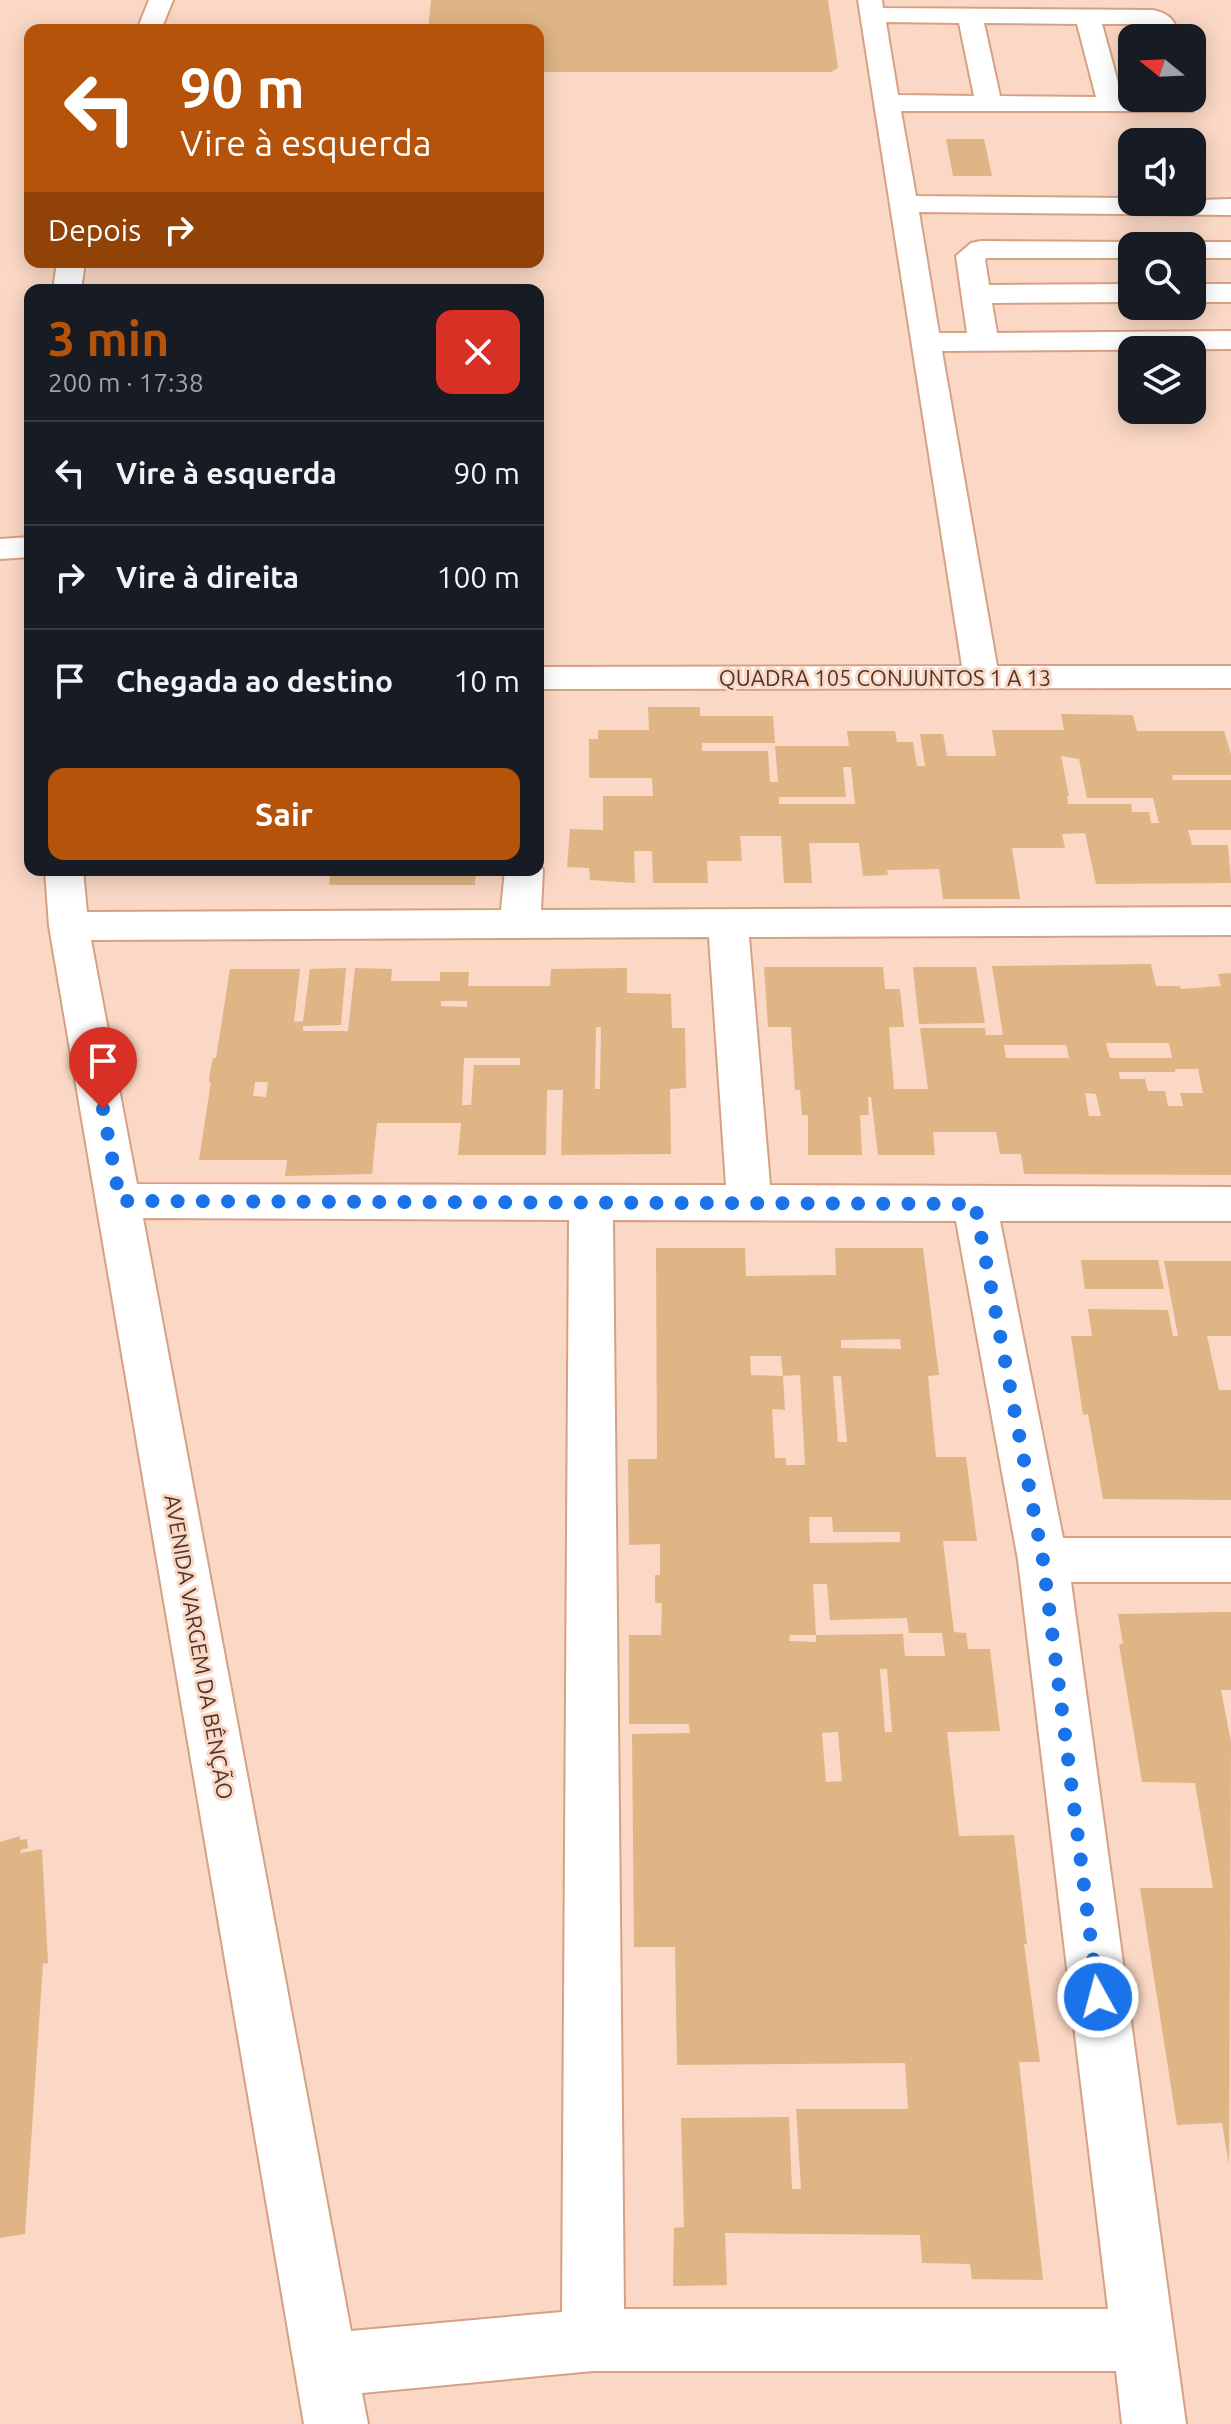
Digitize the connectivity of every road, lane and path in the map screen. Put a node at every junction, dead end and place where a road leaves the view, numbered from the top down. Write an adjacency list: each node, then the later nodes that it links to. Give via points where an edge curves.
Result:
1 (161, 0): 5 (street)
2 (871, 7): 3 (street); 7 (street)
3 (970, 15): 4 (street); 8 (street)
4 (1088, 17): 6 (street, via 1153,17); 9 (street)
5 (151, 24)
6 (1164, 24)
7 (887, 103): 8 (street); 11 (street)
8 (989, 104): 9 (street)
9 (1111, 104): 10 (street)
10 (1118, 104)
11 (905, 204): 12 (street); 22 (street)
12 (1231, 207)
13 (1118, 250): 19 (street, via 981,249 970,256)
14 (1206, 250): 15 (street)
15 (1231, 250)
16 (1118, 293): 19 (street)
17 (1206, 293): 18 (street)
18 (1231, 293)
19 (976, 294): 21 (street)
20 (1231, 340): 21 (street)
21 (983, 341): 22 (street)
22 (927, 342): 27 (street)
23 (24, 547): 24 (street)
24 (0, 549)
25 (1231, 677): 27 (street, QUADRA 105 CONJUNTOS 1 A 13)
26 (544, 678): 27 (street, QUADRA 105 CONJUNTOS 1 A 13)
27 (981, 678)
28 (65, 876): 33 (street, AVENIDA VARGEM DA BÊNÇÃO)
29 (524, 876): 31 (street)
30 (1231, 921): 32 (street)
31 (520, 923): 32 (street); 33 (street)
32 (728, 924): 35 (street)
33 (69, 926): 34 (street, AVENIDA VARGEM DA BÊNÇÃO)
34 (120, 1201): 36 (street); 43 (street, AVENIDA VARGEM DA BÊNÇÃO)
35 (749, 1202): 36 (street); 37 (street)
36 (591, 1203): 41 (street)
37 (975, 1204): 38 (street); 39 (street)
38 (1231, 1204)
39 (1043, 1560): 40 (street); 42 (street)
40 (1231, 1560)
41 (593, 2340): 42 (street); 43 (street)
42 (1142, 2340): 45 (street)
43 (326, 2365): 44 (street, AVENIDA VARGEM DA BÊNÇÃO)
44 (336, 2424)
45 (1154, 2424)

